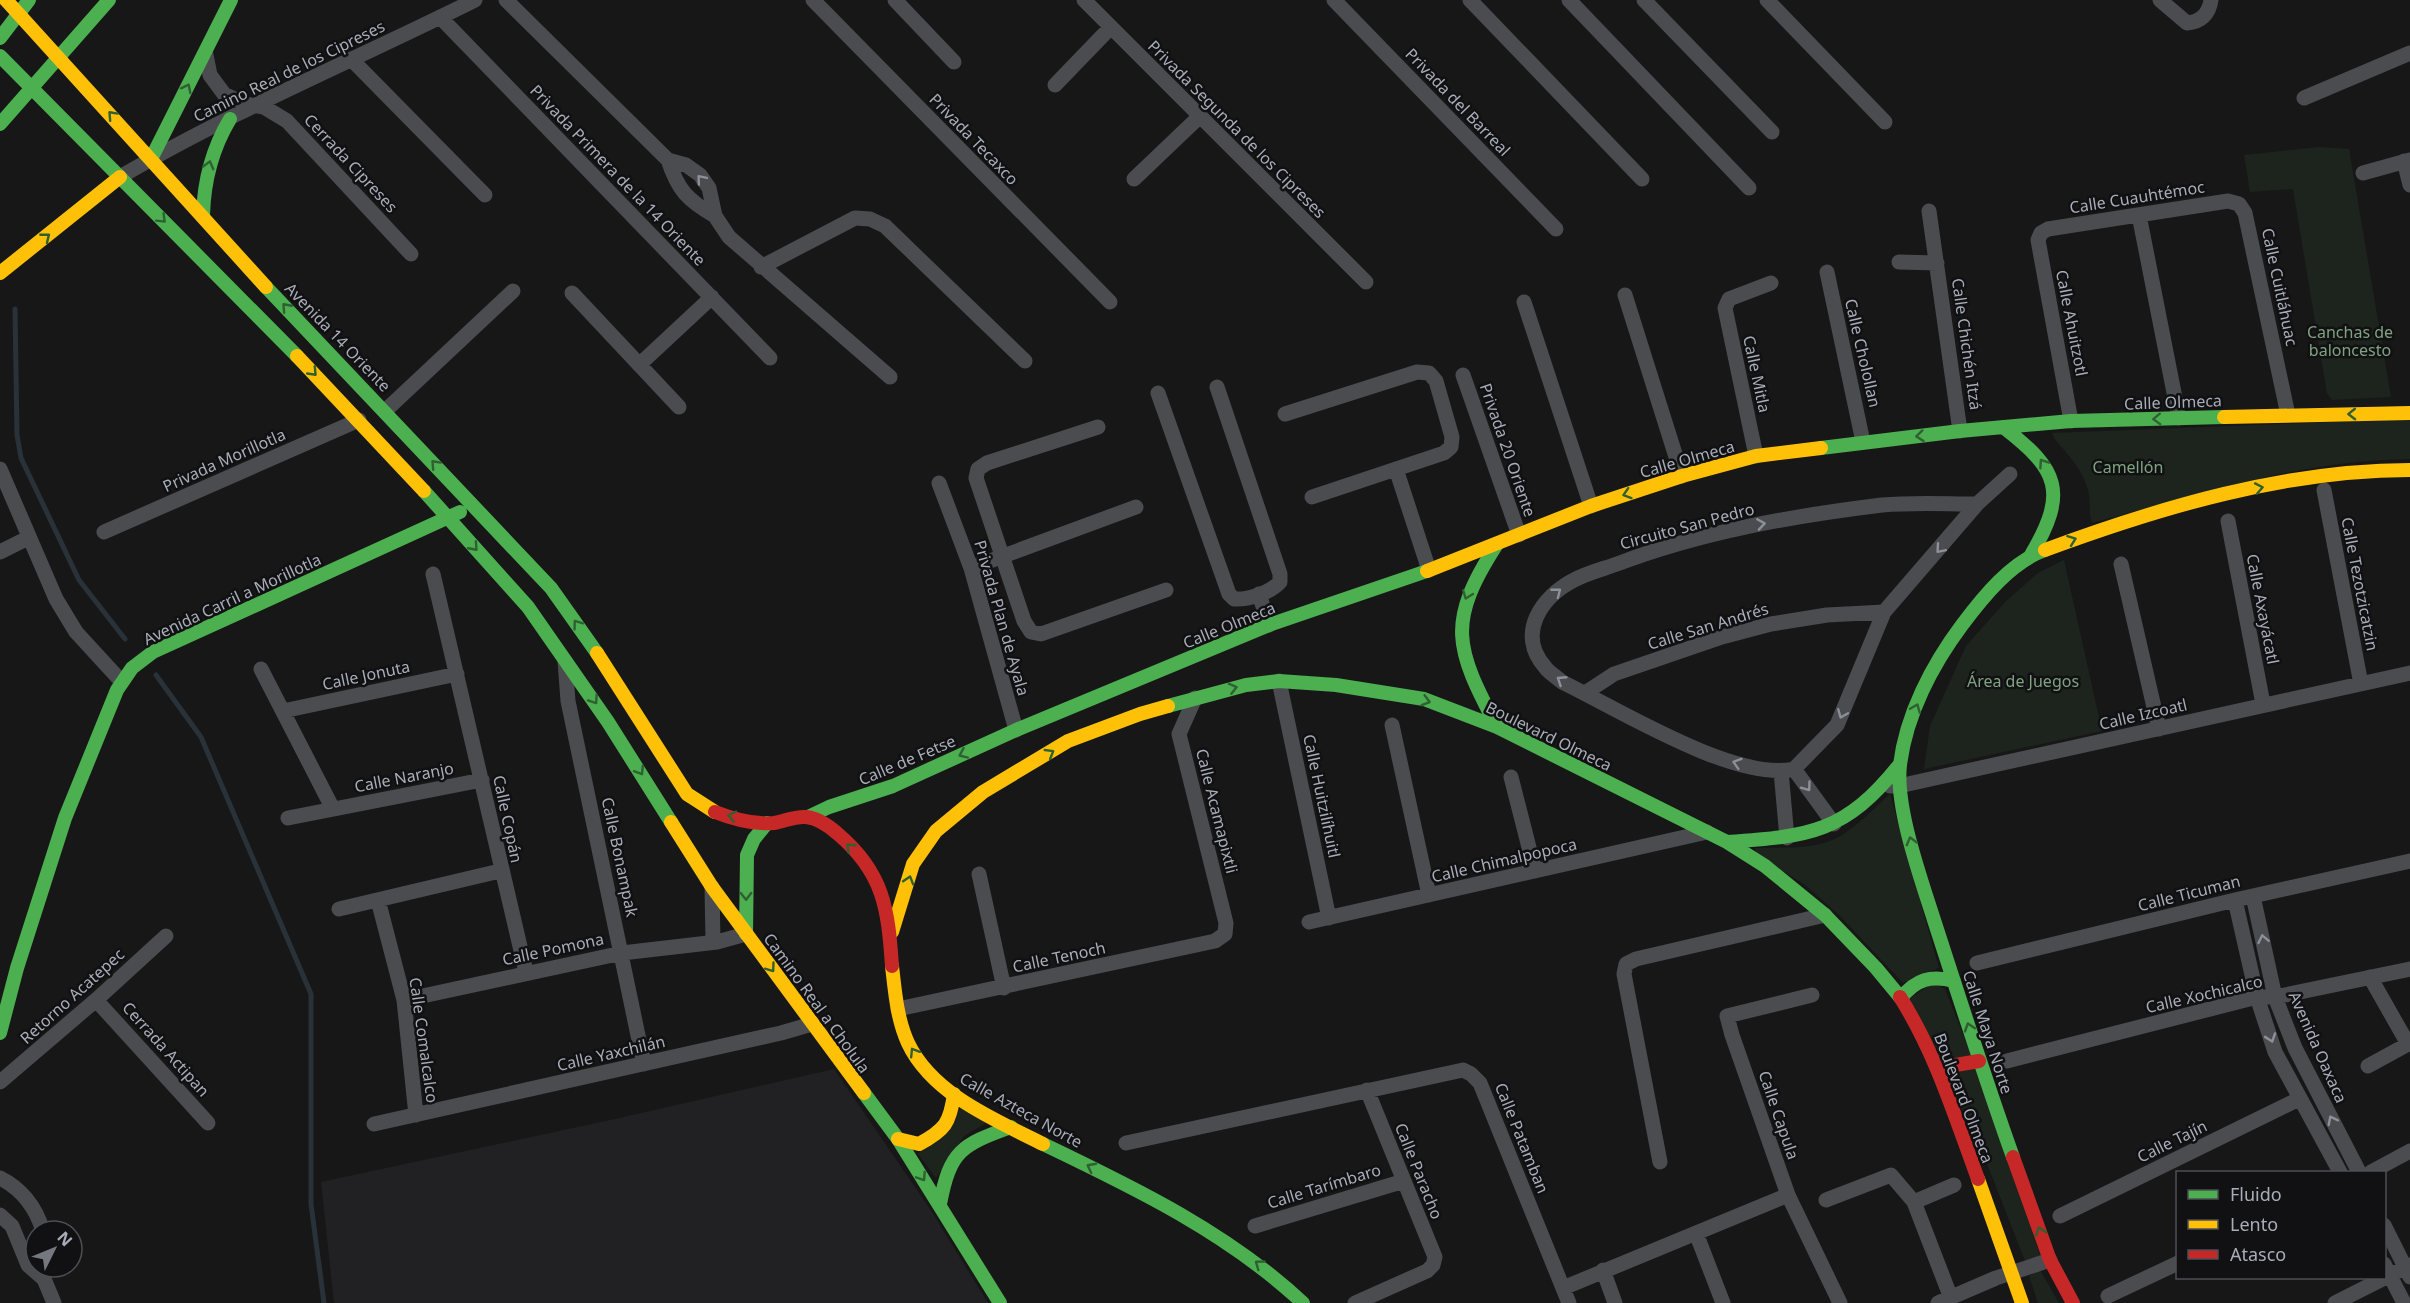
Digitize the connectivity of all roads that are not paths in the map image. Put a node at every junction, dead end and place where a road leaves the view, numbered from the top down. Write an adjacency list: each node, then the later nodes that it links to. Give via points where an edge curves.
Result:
1 (6, 0): 33 (main road, Avenida 14 Oriente, one-way to 1)
2 (29, 0): 19 (main road)
3 (109, 0): 31 (main road)
4 (231, 0): 20 (main road)
5 (475, 0): 17 (street, Camino Real de los Cipreses)
6 (506, 0): 34 (street)
7 (813, 0): 62 (street, Privada Tecaxco)
8 (895, 0): 24 (street)
9 (1084, 0): 18 (street, Privada Segunda de los Cipreses)
10 (1470, 0): 39 (street)
11 (1569, 0): 41 (street)
12 (1644, 0): 32 (street)
13 (1767, 0): 30 (street)
14 (2160, 0): 15 (street, via 2187,23 2204,16)
15 (2211, 0)
16 (1337, 1): 48 (street, Privada del Barreal)
17 (440, 17): 23 (street, Camino Real de los Cipreses); 61 (street, Privada Primera de la 14 Oriente)
18 (1111, 27): 25 (street); 28 (street, Privada Segunda de los Cipreses)
19 (0, 38)
20 (206, 52): 27 (street, Cerrada Cipreses, via 206,64 216,85 234,100); 33 (main road, one-way to 20)
21 (2410, 53): 26 (street)
22 (0, 56): 37 (main road)
23 (351, 59): 27 (street, Camino Real de los Cipreses); 42 (street)
24 (954, 62)
25 (1055, 85)
26 (2304, 98)
27 (257, 106): 29 (street, Camino Real de los Cipreses); 50 (street, Cerrada Cipreses, via 287,121)
28 (1199, 117): 38 (street); 56 (street, Privada Segunda de los Cipreses)
29 (230, 119): 33 (street, Camino Real de los Cipreses); 45 (main road, one-way to 29, via 208,165)
30 (1885, 122)
31 (0, 124)
32 (1772, 132)
33 (151, 159): 37 (street, Camino Real de los Cipreses); 45 (main road, Avenida 14 Oriente)
34 (668, 160): 47 (street, via 683,194); 47 (street, one-way to 34, via 709,188 700,175 686,165)
35 (2407, 160): 36 (street); 40 (street)
36 (2363, 172)
37 (120, 177): 55 (main road, one-way to 37); 65 (main road, one-way to 65)
38 (1134, 179)
39 (1642, 179)
40 (2410, 185)
41 (1749, 188)
42 (485, 195)
43 (2239, 204): 46 (street, Calle Cuauhtémoc, via 2228,201); 77 (street, Calle Cuitláhuac, via 2245,213)
44 (1929, 211): 52 (street, Calle Chichén Itzá)
45 (203, 215): 64 (main road, Avenida 14 Oriente, one-way to 45)
46 (2139, 215): 49 (street, Calle Cuauhtémoc); 78 (street)
47 (715, 216): 53 (street, via 729,237)
48 (1556, 229)
49 (2041, 233): 80 (street, Calle Ahuitzotl, via 2038,240)
50 (411, 254)
51 (1899, 262): 52 (street)
52 (1937, 262): 83 (street, Calle Chichén Itzá)
53 (761, 267): 67 (street, via 855,218 870,219 885,226); 70 (street)
54 (1827, 272): 84 (street, Calle Cholollan)
55 (0, 273)
56 (1366, 282)
57 (1771, 283): 85 (street, Calle Mitla, via 1729,299 1725,308)
58 (513, 291): 74 (street)
59 (572, 293): 68 (street)
60 (1625, 296): 90 (street)
61 (712, 297): 66 (street, Privada Primera de la 14 Oriente); 68 (street)
62 (1110, 302)
63 (1524, 302): 96 (street)
64 (303, 327): 65 (main road); 74 (main road, Avenida 14 Oriente)
65 (285, 343): 79 (main road, one-way to 79)
66 (770, 358)
67 (1025, 361)
68 (639, 364): 73 (street)
69 (1463, 375): 101 (street, Privada 20 Oriente)
70 (890, 377)
71 (1217, 387): 112 (street, via 1280,574 1280,582 1274,588)
72 (1158, 393): 112 (street, via 1229,594 1242,600)
73 (680, 407)
74 (385, 411): 95 (main road, Avenida 14 Oriente, one-way to 74)
75 (2410, 412): 77 (main road, Calle Olmeca, one-way to 77)
76 (1285, 414): 87 (street, via 1418,372 1429,373 1436,381 1452,437 1451,447)
77 (2288, 415): 78 (main road, Calle Olmeca)
78 (2179, 418): 80 (main road, Calle Olmeca, one-way to 80)
79 (359, 420): 98 (main road); 100 (street, Privada Morillotla)
80 (2071, 421): 82 (main road, Calle Olmeca)
81 (1098, 427): 106 (street, via 978,469 976,478)
82 (2003, 427): 83 (main road, Calle Olmeca); 105 (main road, one-way to 82, via 2052,516 2054,485 2041,458)
83 (1960, 431): 84 (main road, Calle Olmeca, one-way to 84)
84 (1863, 442): 85 (main road, Calle Olmeca)
85 (1756, 456): 90 (main road, Calle Olmeca)
86 (0, 469): 102 (street)
87 (1396, 469): 93 (street); 109 (street)
88 (2410, 470): 105 (main road, one-way to 88, via 2110,526 2222,495 2320,476)
89 (2010, 474): 94 (street)
90 (1682, 476): 96 (main road, Calle Olmeca, one-way to 96)
91 (939, 483): 108 (street, Privada Plan de Ayala)
92 (2324, 490): 121 (street, Calle Tezotzicatzin)
93 (1312, 498)
94 (1977, 504): 113 (street, one-way to 113); 122 (street, Circuito San Pedro, one-way to 94, via 1545,668 1531,641 1533,621 1547,600 1574,580 1651,551 1739,528 1884,505)
95 (475, 506): 98 (main road, Avenida Carril a Morillotla); 137 (main road, Avenida 14 Oriente, one-way to 95, via 701,807 679,783 591,643 551,588)
96 (1591, 506): 101 (main road, Calle Olmeca)
97 (1136, 507): 106 (street)
98 (448, 518): 115 (main road, one-way to 115, via 528,608); 119 (main road, Avenida Carril a Morillotla, via 153,652)
99 (2228, 521): 124 (street, Calle Axayácatl)
100 (104, 532)
101 (1519, 536): 103 (main road, Calle Olmeca)
102 (28, 538): 104 (street); 119 (street, via 71,624)
103 (1497, 544): 109 (main road, Calle Olmeca); 127 (main road, one-way to 127, via 1466,597 1460,638 1465,663)
104 (0, 552)
105 (2031, 555): 133 (main road, one-way to 105, via 1924,686 1949,642 1982,601)
106 (1002, 556): 108 (street); 111 (street, via 1031,632 1041,634)
107 (2121, 564): 128 (street)
108 (971, 568): 129 (street, Privada Plan de Ayala)
109 (1429, 570): 114 (main road, Calle Olmeca)
110 (433, 574): 118 (street, Calle Copán)
111 (1166, 590)
112 (1258, 594): 114 (street)
113 (1884, 612): 122 (street, Calle San Andrés, via 1827,615 1722,637 1614,674); 130 (street, one-way to 130, via 1837,725)
114 (1269, 625): 129 (main road, Calle Olmeca)
115 (565, 658): 146 (main road, Camino Real a Cholula, one-way to 146); 160 (street, Calle Bonampak, via 568,701)
116 (261, 669): 125 (street)
117 (2410, 673): 121 (street, Calle Izcoatl)
118 (457, 674): 125 (street, Calle Jonuta); 132 (street, Calle Copán)
119 (121, 681): 175 (main road, Avenida Carril a Morillotla, via 64,818)
120 (1279, 681): 123 (main road, Boulevard Olmeca, one-way to 120); 127 (main road, Boulevard Olmeca, one-way to 127, via 1336,685 1424,699); 153 (street, Calle Huitzilíhuitl)
121 (2361, 684): 124 (street, Calle Izcoatl)
122 (1585, 693): 130 (street, Circuito San Pedro, one-way to 122, via 1764,770 1695,749)
123 (1195, 698): 156 (street, Calle Acamapixtli, via 1179,734 1226,923); 158 (main road, Boulevard Olmeca, one-way to 123, via 914,864 936,831 983,792 1068,741)
124 (2263, 704): 128 (street, Calle Izcoatl)
125 (283, 711): 134 (street)
126 (1392, 725): 147 (street)
127 (1497, 727): 139 (main road, Boulevard Olmeca)
128 (2159, 729): 133 (street, Calle Izcoatl)
129 (1016, 730): 135 (main road, Calle de Fetse, one-way to 135, via 893,786)
130 (1788, 770): 138 (street, one-way to 138); 140 (street)
131 (1510, 777): 144 (street)
132 (482, 780): 134 (street, Calle Naranjo); 143 (street, Calle Copán)
133 (1892, 786): 138 (main road); 165 (main road, Calle Maya Norte, one-way to 133)
134 (333, 809): 136 (street, Calle Naranjo)
135 (810, 816): 137 (main road); 158 (main road, Calle Azteca Norte, one-way to 135, via 882,894 872,871 826,824)
136 (288, 818)
137 (767, 823): 155 (main road, one-way to 155, via 747,855)
138 (1834, 824): 140 (main road)
139 (1707, 832): 141 (main road, Boulevard Olmeca); 144 (street, Calle Chimalpopoca)
140 (1787, 838): 141 (main road)
141 (1726, 842): 152 (main road, Boulevard Olmeca, via 1765,866)
142 (2410, 861): 148 (street, Calle Ticuman)
143 (500, 871): 149 (street); 163 (street, Calle Copán)
144 (1535, 871): 147 (street, Calle Chimalpopoca)
145 (979, 874): 166 (street)
146 (712, 886): 155 (main road, Camino Real a Cholula); 159 (street)
147 (1429, 895): 153 (street, Calle Chimalpopoca)
148 (2253, 896): 150 (street, Calle Ticuman); 169 (street, Avenida Oaxaca, one-way to 148)
149 (378, 900): 151 (street); 172 (street, Calle Comalcalco)
150 (2235, 900): 161 (street, Calle Ticuman); 168 (street)
151 (339, 909)
152 (1825, 915): 170 (main road, Boulevard Olmeca); 193 (street, via 1626,964 1624,974)
153 (1329, 918): 154 (street, Calle Chimalpopoca)
154 (1309, 922)
155 (746, 934): 159 (street, Calle Pomona); 174 (main road, Camino Real a Cholula, one-way to 174)
156 (1225, 934): 166 (street, Calle Tenoch, via 1215,941)
157 (166, 936): 171 (street, Retorno Acatepec)
158 (891, 936): 173 (main road, Calle Azteca Norte)
159 (713, 942): 160 (street, Calle Pomona)
160 (622, 953): 163 (street, Calle Pomona); 179 (street, Calle Bonampak)
161 (1977, 963)
162 (2410, 969): 164 (street, Calle Xochicalco)
163 (526, 972): 172 (street, Calle Pomona)
164 (2370, 977): 169 (street, Calle Xochicalco); 176 (street)
165 (1954, 981): 170 (main road, via 1942,977 1924,979 1908,988); 177 (main road, Calle Maya Norte, one-way to 165)
166 (1004, 988): 173 (street, Calle Tenoch)
167 (1812, 995): 200 (street, Calle Capula, via 1727,1016)
168 (2257, 997): 169 (street, Calle Xochicalco); 178 (street, Calle Xochicalco); 185 (street, one-way to 185, via 2275,1052)
169 (2275, 997): 195 (street, Avenida Oaxaca, one-way to 169, via 2295,1048)
170 (1901, 998): 181 (main road, Boulevard Olmeca)
171 (96, 1000): 182 (street, Retorno Acatepec); 187 (street, Cerrada Actipan)
172 (404, 1000): 186 (street, Calle Comalcalco)
173 (898, 1009): 184 (main road, Calle Azteca Norte, one-way to 173, via 915,1055 902,1029)
174 (812, 1024): 179 (street, Calle Yaxchilán); 190 (main road, Camino Real a Cholula)
175 (0, 1033)
176 (2409, 1044): 180 (street)
177 (1979, 1061): 181 (main road); 211 (main road, Calle Maya Norte, one-way to 177)
178 (2007, 1061)
179 (644, 1064): 186 (street, Calle Yaxchilán)
180 (2368, 1066)
181 (1938, 1068): 216 (main road, Boulevard Olmeca)
182 (0, 1082)
183 (1367, 1090): 191 (street, Calle Patamban); 198 (street, Calle Paracho); 219 (street, Calle Patamban, via 1463,1070 1480,1083)
184 (954, 1094): 189 (main road, Calle Azteca Norte); 190 (main road, via 951,1117 938,1134 919,1144)
185 (2299, 1099): 194 (street); 205 (street, Calle Tajín)
186 (416, 1115): 188 (street, Calle Yaxchilán)
187 (208, 1123)
188 (374, 1124)
189 (1011, 1127): 203 (main road, via 972,1142 957,1155 947,1172); 224 (main road, Calle Azteca Norte, one-way to 189, via 1221,1236)
190 (897, 1139): 203 (main road, Camino Real a Cholula, one-way to 203)
191 (1126, 1143)
192 (2410, 1151): 196 (street)
193 (1660, 1162)
194 (2339, 1171)
195 (2358, 1171)
196 (2375, 1171)
197 (0, 1178): 206 (street, via 28,1201)
198 (1404, 1181): 207 (street, Calle Tarímbaro); 225 (street, Calle Paracho, via 1435,1257 1433,1265)
199 (1954, 1185): 202 (street)
200 (1788, 1195): 209 (street); 229 (street, Calle Capula)
201 (1826, 1200): 202 (street, via 1891,1175)
202 (1914, 1202): 221 (street)
203 (940, 1204): 223 (main road, Camino Real a Cholula)
204 (0, 1215): 210 (street, via 12,1226)
205 (2060, 1216)
206 (39, 1219)
207 (1255, 1226)
208 (2386, 1227): 215 (street)
209 (1696, 1233): 213 (street); 228 (street)
210 (24, 1255)
211 (2050, 1260): 216 (street); 231 (main road, Calle Maya Norte)
212 (2176, 1264): 220 (street)
213 (1603, 1270): 219 (street); 227 (street)
214 (2387, 1270): 215 (street); 233 (street)
215 (2408, 1270)
216 (2012, 1273): 221 (street); 230 (main road, Boulevard Olmeca)
217 (47, 1279): 222 (street)
218 (2373, 1279): 232 (street)
219 (1563, 1288): 226 (street, Calle Patamban)
220 (2108, 1296)
221 (1944, 1300)
222 (54, 1303)
223 (1000, 1303)
224 (1303, 1303)
225 (1355, 1303)
226 (1569, 1303)
227 (1615, 1303)
228 (1723, 1303)
229 (1840, 1303)
230 (2022, 1303)
231 (2073, 1303)
232 (2335, 1303)
233 (2403, 1303)

